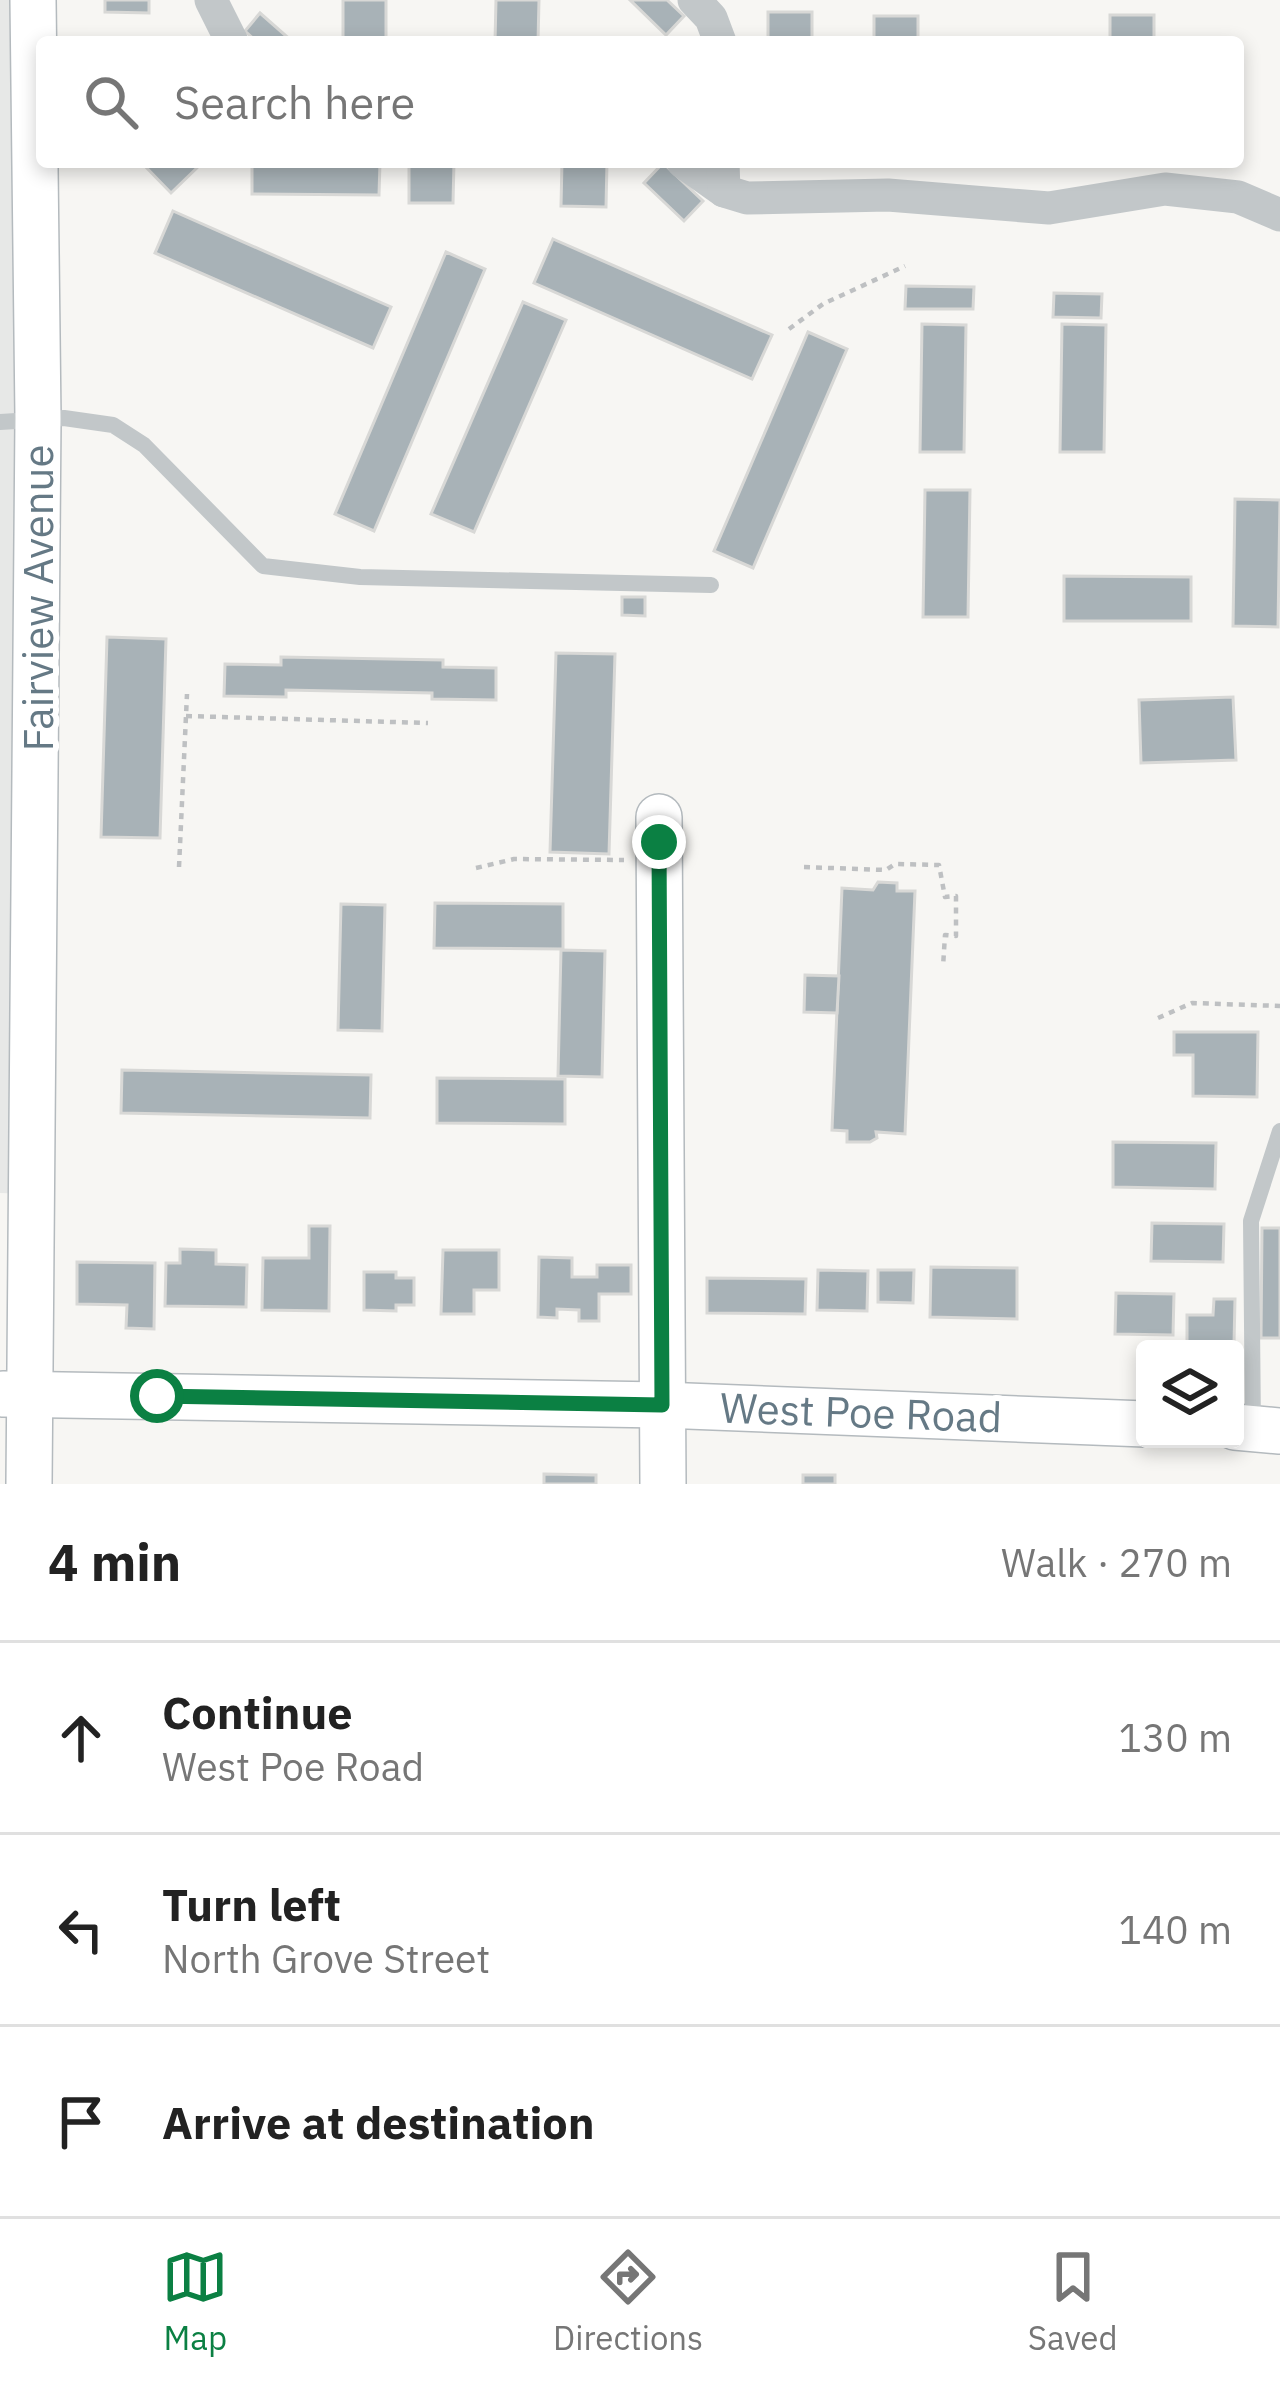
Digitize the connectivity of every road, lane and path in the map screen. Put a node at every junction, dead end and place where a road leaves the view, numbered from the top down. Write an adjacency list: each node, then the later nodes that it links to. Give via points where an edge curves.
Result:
1 (33, 0): 10 (street, Fairview Avenue)
2 (211, 0): 4 (street)
3 (694, 0): 5 (street)
4 (229, 36)
5 (718, 36)
6 (723, 177): 7 (street, via 747,198 888,196 1049,208 1165,189 1238,197)
7 (1280, 215)
8 (905, 266): 9 (path)
9 (789, 329)
10 (19, 420): 11 (lane, via 113,425 144,445 263,566 381,578); 24 (street, Fairview Avenue)
11 (711, 585)
12 (187, 694): 13 (path)
13 (186, 716): 14 (path); 16 (path)
14 (428, 723)
15 (659, 817): 17 (street)
16 (179, 867)
17 (659, 867): 19 (path, via 514,859); 25 (street)
18 (804, 867): 20 (path, via 940,865 944,897 956,896 956,936 944,935)
19 (476, 868)
20 (943, 968)
21 (1280, 1006): 22 (path, via 1192,1003)
22 (1158, 1018)
23 (1280, 1131): 27 (lane, via 1251,1221)
24 (14, 1394): 25 (street, West Poe Road); 28 (street, Fairview Avenue)
25 (662, 1405): 26 (street, West Poe Road); 29 (street)
26 (1136, 1424)
27 (1256, 1429)
28 (29, 1484)
29 (663, 1484)

